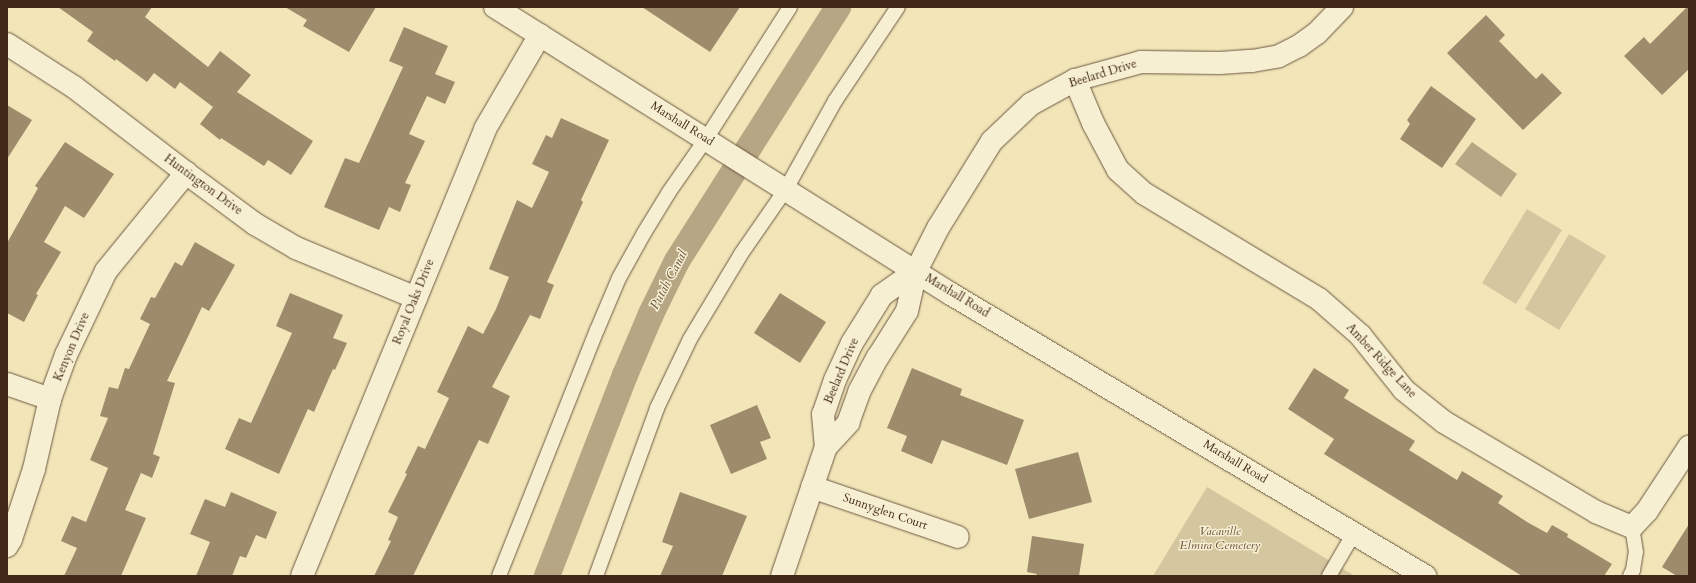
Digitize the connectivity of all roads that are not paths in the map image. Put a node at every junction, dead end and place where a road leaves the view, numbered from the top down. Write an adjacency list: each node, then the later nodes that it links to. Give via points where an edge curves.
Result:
1 (495, 7): 5 (street, Marshall Road)
2 (790, 7): 8 (lane)
3 (898, 7): 10 (lane)
4 (1342, 7): 7 (street, Beelard Drive, via 1316,33 1299,46 1279,56 1220,63 1141,62)
5 (540, 35): 8 (street, Marshall Road); 12 (street, Royal Oaks Drive, via 485,129)
6 (7, 44): 9 (street, Huntington Drive, via 74,88)
7 (1075, 80): 11 (street, Beelard Drive, via 1031,104 992,141 938,228); 18 (street, Amber Ridge Lane, via 1118,170 1145,194 1319,299 1360,335 1404,390 1444,422 1596,512)
8 (706, 139): 10 (street, Marshall Road); 23 (lane, via 648,226 619,278)
9 (186, 173): 12 (street, Huntington Drive, via 256,224 296,248); 14 (street, Kenyon Drive, via 106,271 66,355)
10 (780, 186): 11 (street, Marshall Road); 24 (lane, via 690,339 657,408)
11 (916, 271): 15 (street, Beelard Drive, via 907,311 859,392 848,423); 15 (street, Beelard Drive, via 882,295 852,343 823,414); 19 (street, Marshall Road)
12 (416, 298): 22 (street, Royal Oaks Drive)
13 (7, 384): 14 (street)
14 (50, 399): 21 (street, Kenyon Drive, via 34,469)
15 (826, 447): 17 (street, Beelard Drive)
16 (1689, 447): 18 (street, via 1647,511)
17 (812, 487): 20 (street, Sunnyglen Court); 25 (street, Beelard Drive)
18 (1632, 527): 28 (lane, via 1636,552)
19 (1354, 533): 26 (lane); 27 (street, Marshall Road)
20 (958, 537)
21 (7, 546)
22 (302, 576)
23 (499, 576)
24 (596, 576)
25 (782, 576)
26 (1329, 576)
27 (1425, 576)
28 (1630, 576)

